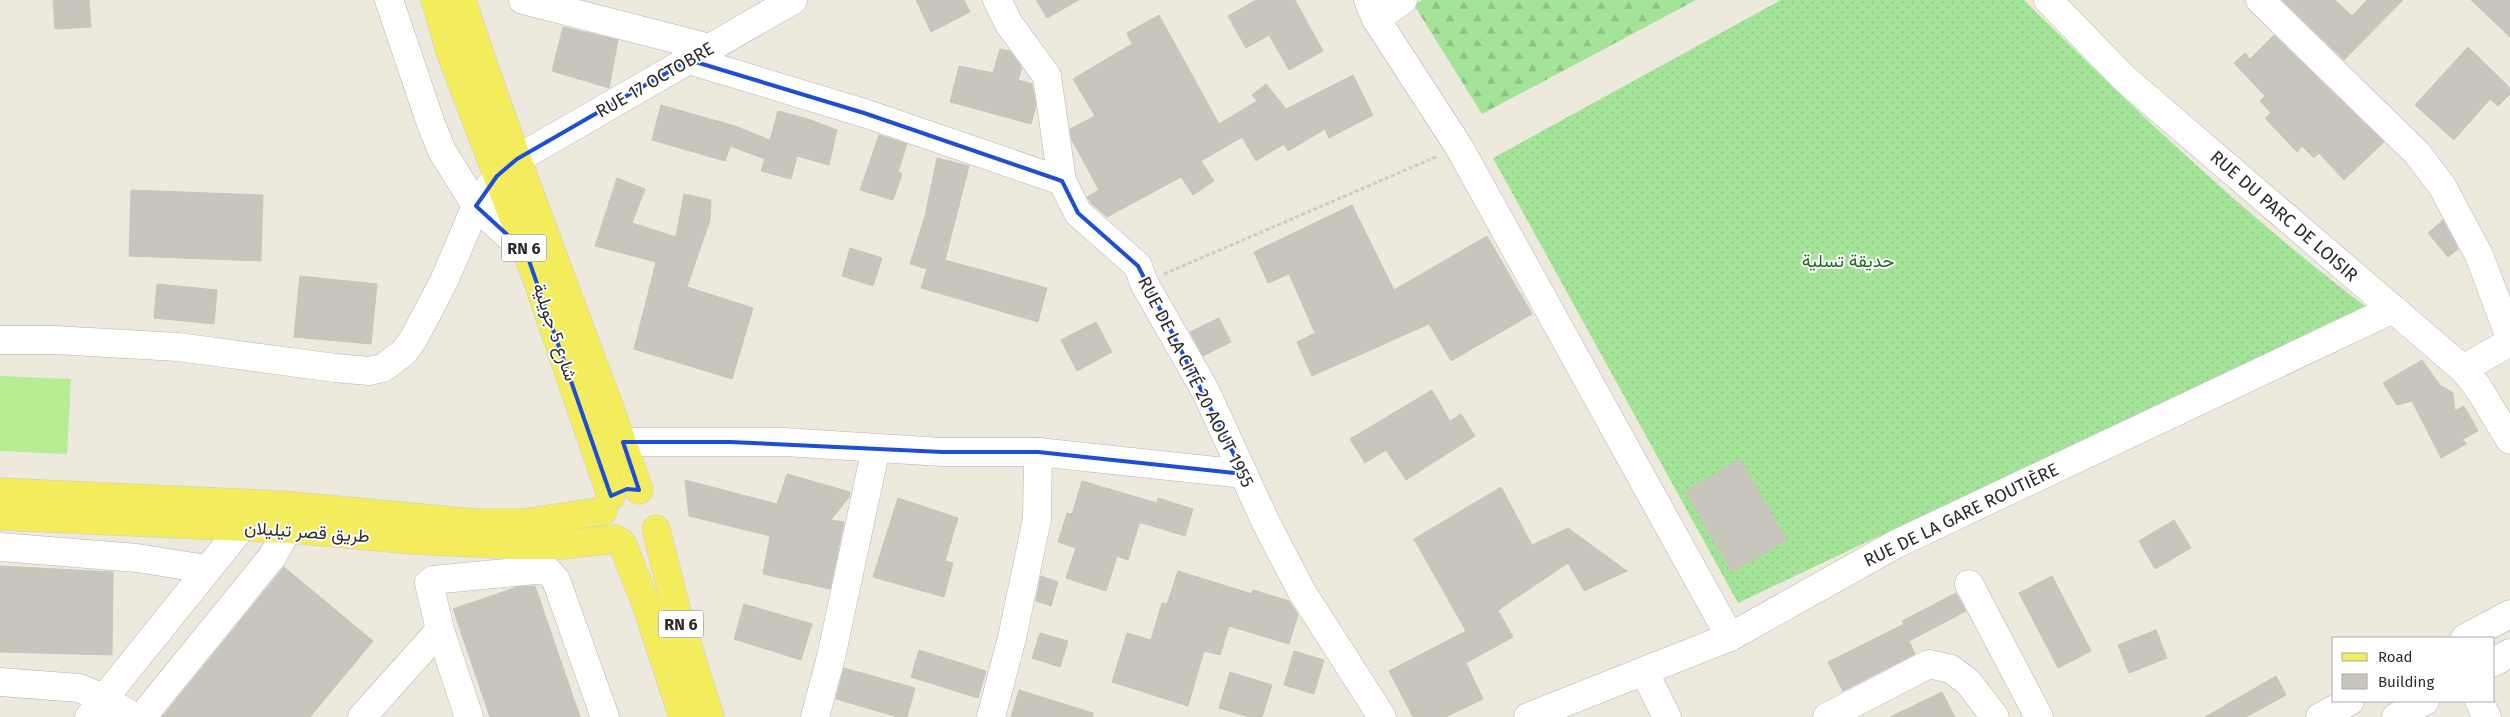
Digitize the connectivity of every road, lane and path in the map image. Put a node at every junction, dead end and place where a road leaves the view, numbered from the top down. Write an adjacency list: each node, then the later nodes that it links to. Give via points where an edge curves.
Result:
1 (389, 0): 15 (street, via 430,124 442,151)
2 (435, 0): 13 (main road, شارع 5 جويلية / RN 6, via 451,54)
3 (462, 0): 13 (main road, شارع 5 جويلية / RN 6)
4 (523, 0): 11 (street)
5 (793, 0): 11 (street, RUE 17 OCTOBRE)
6 (997, 0): 14 (street, RUE DE LA CITÉ 20 AOUT 1955, via 1009,24 1048,76)
7 (1403, 0): 10 (street)
8 (2048, 0): 18 (street, RUE DU PARC DE LOISIR, via 2125,79)
9 (2260, 0): 20 (street, via 2417,153 2442,186 2479,255 2508,332)
10 (1372, 10): 12 (street)
11 (699, 54): 13 (street, RUE 17 OCTOBRE); 14 (street)
12 (1459, 147): 17 (path); 41 (street)
13 (506, 168): 15 (street); 16 (main road, شارع 5 جويلية / RN 6); 23 (main road, شارع 5 جويلية / RN 6)
14 (1062, 181): 17 (street, RUE DE LA CITÉ 20 AOUT 1955, via 1078,213 1138,266)
15 (476, 206): 16 (street); 19 (street, via 444,281 413,340 402,354 382,368 369,371 335,368 178,348)
16 (526, 252): 29 (main road, شارع 5 جويلية / RN 6)
17 (1144, 283): 26 (street, RUE DE LA CITÉ 20 AOUT 1955, via 1206,392)
18 (2393, 309): 21 (street, RUE DU PARC DE LOISIR); 41 (street, RUE DE LA GARE ROUTIÈRE, via 1896,544)
19 (0, 340)
20 (2503, 346): 21 (street)
21 (2463, 369): 22 (street, RUE DU PARC DE LOISIR)
22 (2510, 440)
23 (623, 442): 24 (street, via 784,442); 27 (main road, شارع 5 جويلية / RN 6)
24 (876, 448): 25 (street); 58 (street)
25 (1038, 452): 26 (street); 59 (street, via 1037,519 1012,638)
26 (1244, 474): 60 (street, RUE DE LA CITÉ 20 AOUT 1955, via 1302,592)
27 (639, 490): 29 (main road, via 627,489); 34 (main road, via 656,504 659,512)
28 (0, 492): 30 (main road, طريق قصر تيليلان)
29 (607, 504): 32 (main road, طريق قصر تيليلان, via 523,523); 35 (main road, via 605,527)
30 (255, 505): 32 (main road, طريق قصر تيليلان); 33 (street)
31 (0, 516): 33 (main road, طريق قصر تيليلان)
32 (295, 518): 33 (main road, طريق قصر تيليلان); 35 (main road, طريق قصر تيليلان, via 433,542 563,545); 52 (street, via 272,557)
33 (241, 528): 37 (street)
34 (656, 529): 35 (main road, via 644,541 629,544); 57 (main road, RN 6, via 677,612)
35 (618, 541): 56 (main road, RN 6, via 645,601)
36 (0, 547): 37 (street, via 137,558)
37 (206, 569): 50 (street)
38 (1969, 584): 65 (street)
39 (2510, 614): 42 (street)
40 (440, 630): 53 (street); 54 (street); 55 (street, via 429,586 432,580 548,571 556,580)
41 (1730, 637): 45 (street, RUE DE LA GARE ROUTIÈRE)
42 (2467, 637)
43 (2510, 653): 44 (street)
44 (2495, 661)
45 (1644, 671): 61 (street, RUE DE LA GARE ROUTIÈRE); 62 (street)
46 (0, 682): 50 (street, via 79,688)
47 (2348, 702): 66 (street)
48 (2423, 702): 67 (street)
49 (2480, 702): 68 (street)
50 (96, 708): 51 (street)
51 (134, 717)
52 (142, 717)
53 (362, 717)
54 (469, 717)
55 (605, 717)
56 (683, 717)
57 (710, 717)
58 (815, 717)
59 (991, 717)
60 (1382, 717)
61 (1528, 717)
62 (1667, 717)
63 (1828, 717): 64 (street, via 1929,664 1951,669 1968,682)
64 (1995, 717)
65 (2039, 717)
66 (2320, 717)
67 (2396, 717)
68 (2487, 717)

